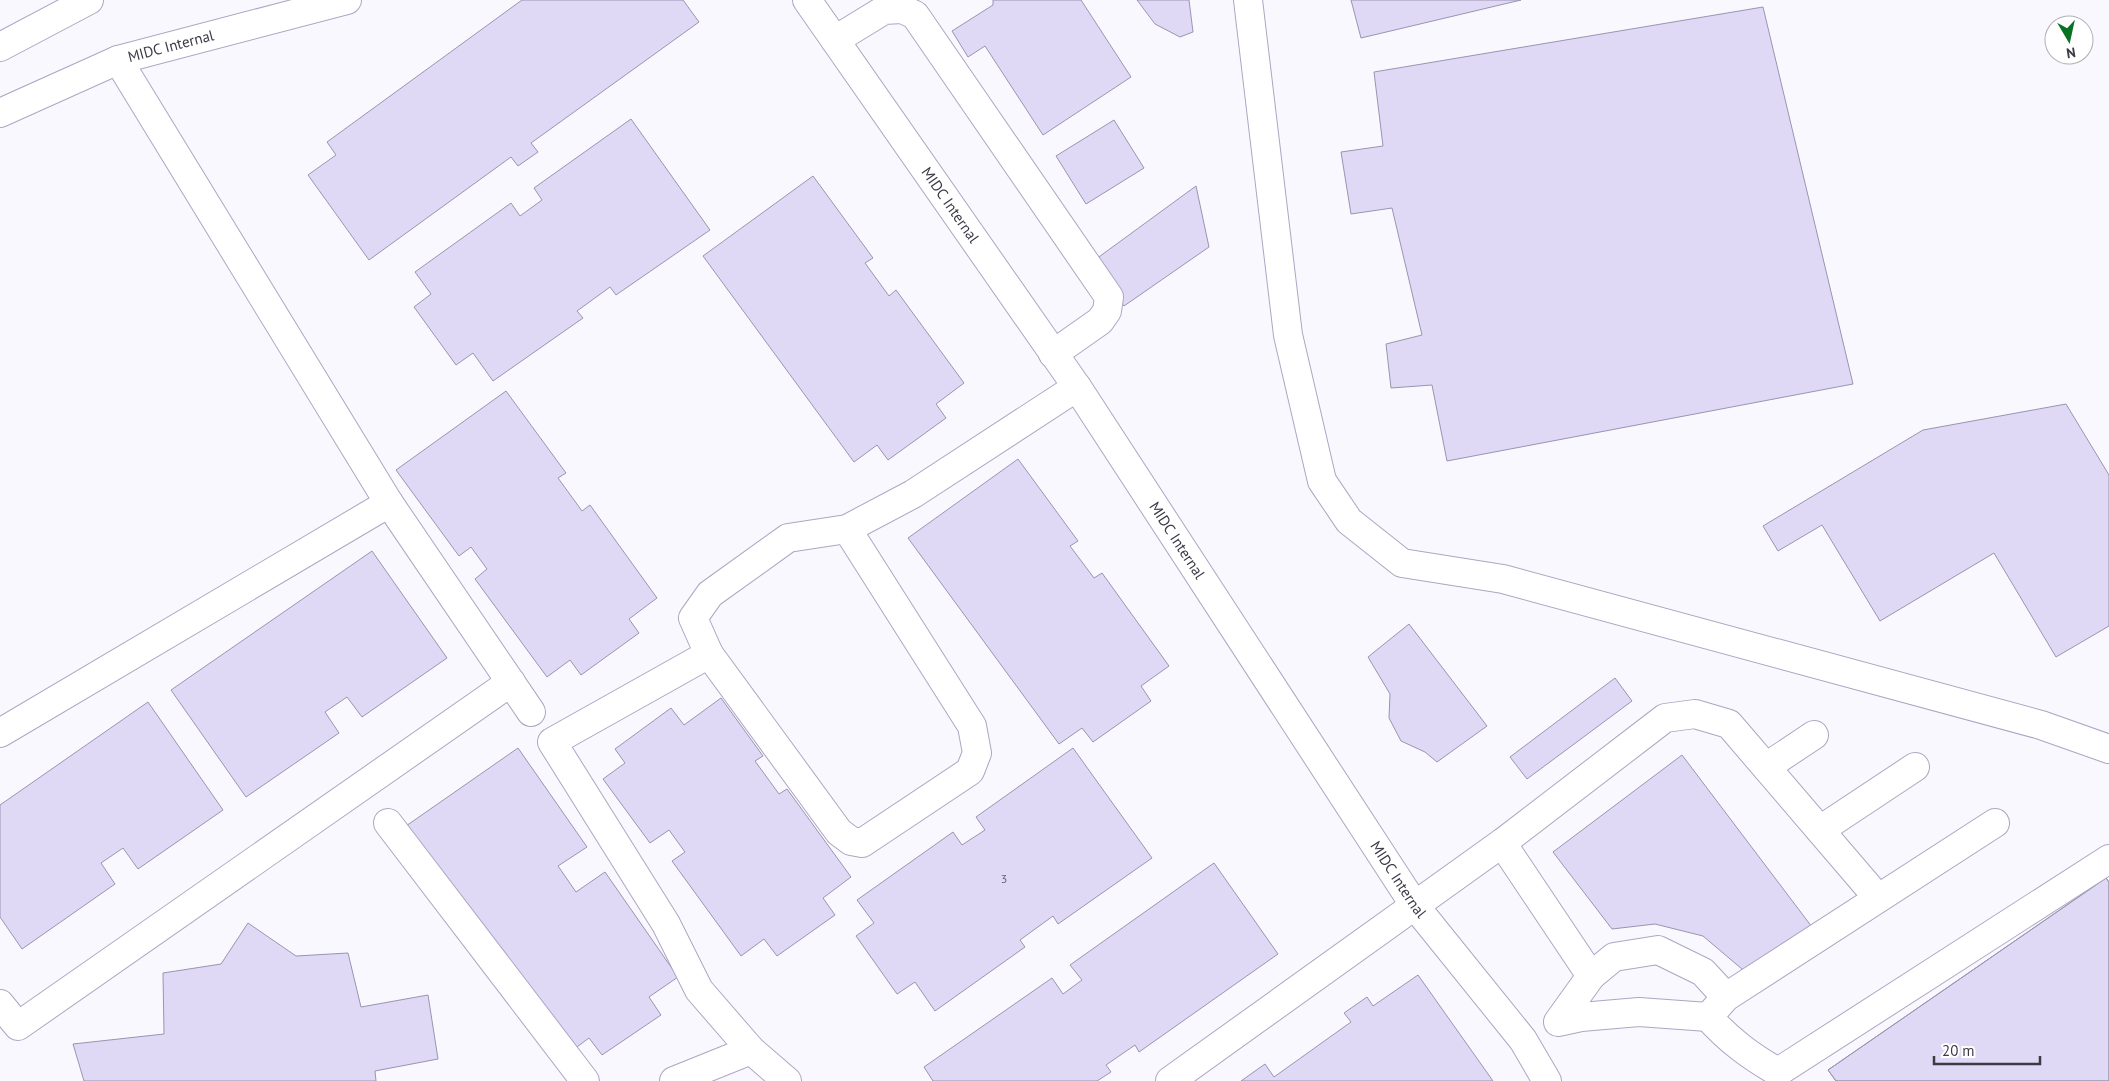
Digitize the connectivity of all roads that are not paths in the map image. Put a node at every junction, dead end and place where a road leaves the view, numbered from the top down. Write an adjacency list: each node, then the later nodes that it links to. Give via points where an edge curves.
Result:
1 (89, 0): 6 (street)
2 (347, 0): 7 (street, MIDC Internal)
3 (807, 0): 5 (street, MIDC Internal)
4 (1248, 0): 18 (street, via 1288,335 1322,481 1349,521 1402,563 1503,579 2041,725)
5 (835, 40): 9 (street, MIDC Internal); 9 (street, via 884,10 902,9 915,15 1109,297 1107,311 1100,321)
6 (0, 47)
7 (118, 60): 8 (street, MIDC Internal); 11 (street)
8 (0, 113)
9 (1053, 354): 10 (street, MIDC Internal)
10 (1077, 387): 12 (street, via 913,494); 27 (street, MIDC Internal)
11 (389, 503): 14 (street); 16 (street)
12 (847, 529): 13 (street, via 788,538 710,594 693,618); 13 (street, via 972,726 977,753 970,771 862,843 851,841 839,832)
13 (709, 654): 34 (street, via 552,742 666,924 699,990)
14 (511, 682): 15 (street); 30 (street, via 18,1026)
15 (531, 712)
16 (0, 733)
17 (1814, 735): 19 (street)
18 (2109, 749)
19 (1766, 767): 23 (street); 24 (street, via 1729,724 1695,714 1665,718)
20 (1914, 767): 23 (street)
21 (388, 823): 36 (street)
22 (1995, 823): 26 (street)
23 (1820, 830): 26 (street)
24 (1502, 843): 27 (street); 28 (street)
25 (2109, 858): 35 (street)
26 (1878, 898): 29 (street)
27 (1415, 906): 33 (street, MIDC Internal); 39 (street)
28 (1591, 976): 29 (street, via 1614,957 1658,950 1703,972); 32 (street)
29 (1726, 997): 31 (street)
30 (0, 1004)
31 (1708, 1017): 32 (street, via 1639,1012); 35 (street, via 1747,1053)
32 (1558, 1022): 33 (street)
33 (1523, 1040): 40 (street, MIDC Internal)
34 (751, 1050): 37 (street); 38 (street)
35 (1786, 1078)
36 (585, 1081)
37 (674, 1081)
38 (787, 1081)
39 (1170, 1081)
40 (1548, 1081)

